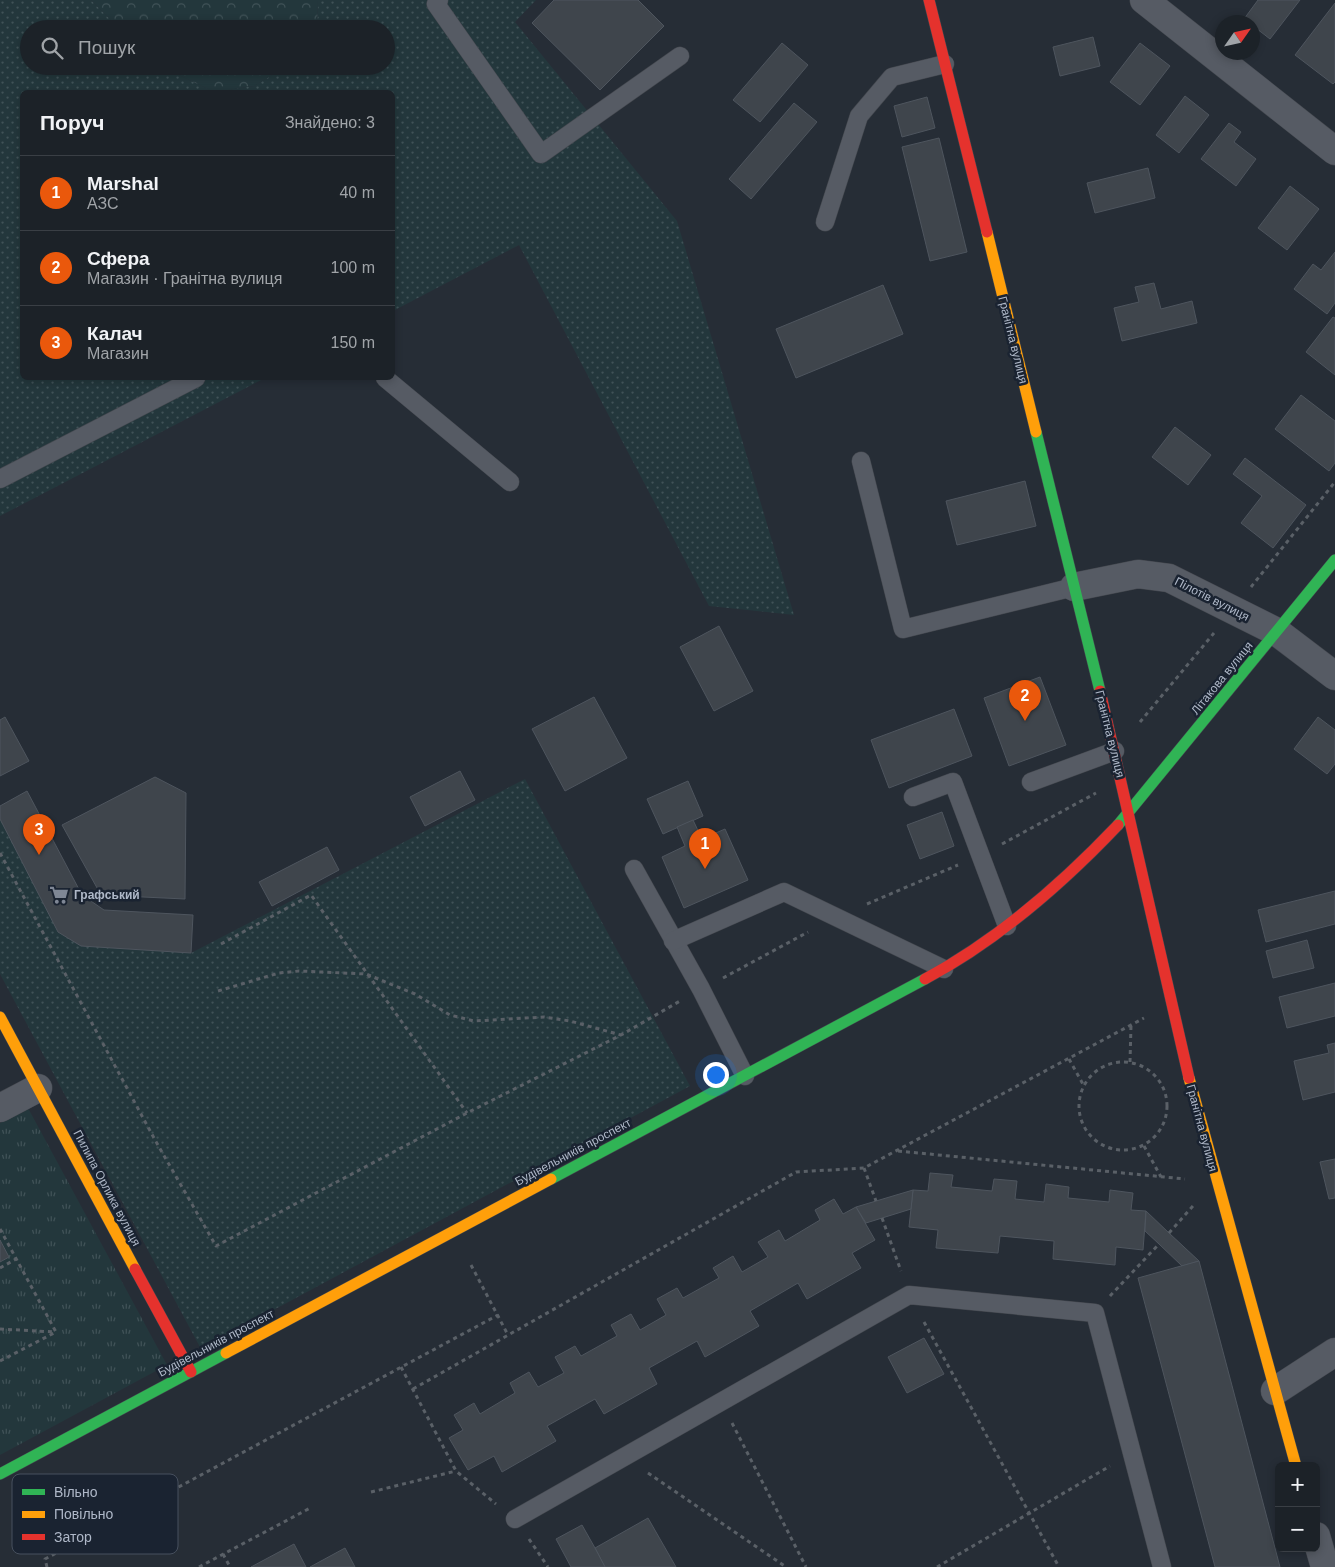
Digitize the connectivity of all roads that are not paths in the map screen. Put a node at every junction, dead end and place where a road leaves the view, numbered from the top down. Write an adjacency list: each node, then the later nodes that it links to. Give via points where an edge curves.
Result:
1 (439, 0): 4 (lane, via 436,4 541,154)
2 (929, 0): 5 (street, Гранітна вулиця)
3 (1144, 0): 6 (street)
4 (680, 56)
5 (945, 64): 7 (lane, via 892,77 859,116); 14 (street, Гранітна вулиця)
6 (1335, 151)
7 (825, 222)
8 (192, 380): 11 (lane)
9 (388, 380): 12 (lane)
10 (861, 461): 14 (lane, via 903,630)
11 (0, 479)
12 (510, 482)
13 (1335, 560): 15 (street, Літакова вулиця)
14 (1074, 587): 15 (street, Пілотів вулиця, via 1138,574 1169,578); 17 (street, Гранітна вулиця)
15 (1277, 632): 16 (street, Пілотів вулиця); 20 (street, Літакова вулиця)
16 (1335, 676)
17 (1115, 751): 18 (lane); 20 (street, Гранітна вулиця)
18 (1032, 782)
19 (913, 797): 22 (lane, via 953,782)
20 (1130, 813): 22 (street, Будівельників проспект, via 1088,857); 31 (street, Гранітна вулиця, via 1187,1072)
21 (634, 869): 23 (lane)
22 (1007, 926): 24 (street, Будівельників проспект)
23 (673, 941): 24 (lane, via 784,892); 26 (lane)
24 (944, 969): 26 (street, Будівельників проспект)
25 (0, 1017): 27 (street, Пилипа Орлика вулиця)
26 (745, 1076): 30 (street, Будівельників проспект)
27 (38, 1088): 28 (street); 30 (street, Пилипа Орлика вулиця)
28 (0, 1108)
29 (1335, 1352): 31 (street)
30 (190, 1372): 33 (street, Будівельників проспект)
31 (1275, 1391): 32 (street, Гранітна вулиця)
32 (1295, 1462)
33 (0, 1474)
34 (515, 1519): 36 (lane, via 909,1295 1095,1313)
35 (1320, 1550): 37 (street)
36 (1162, 1567)
37 (1325, 1567)

